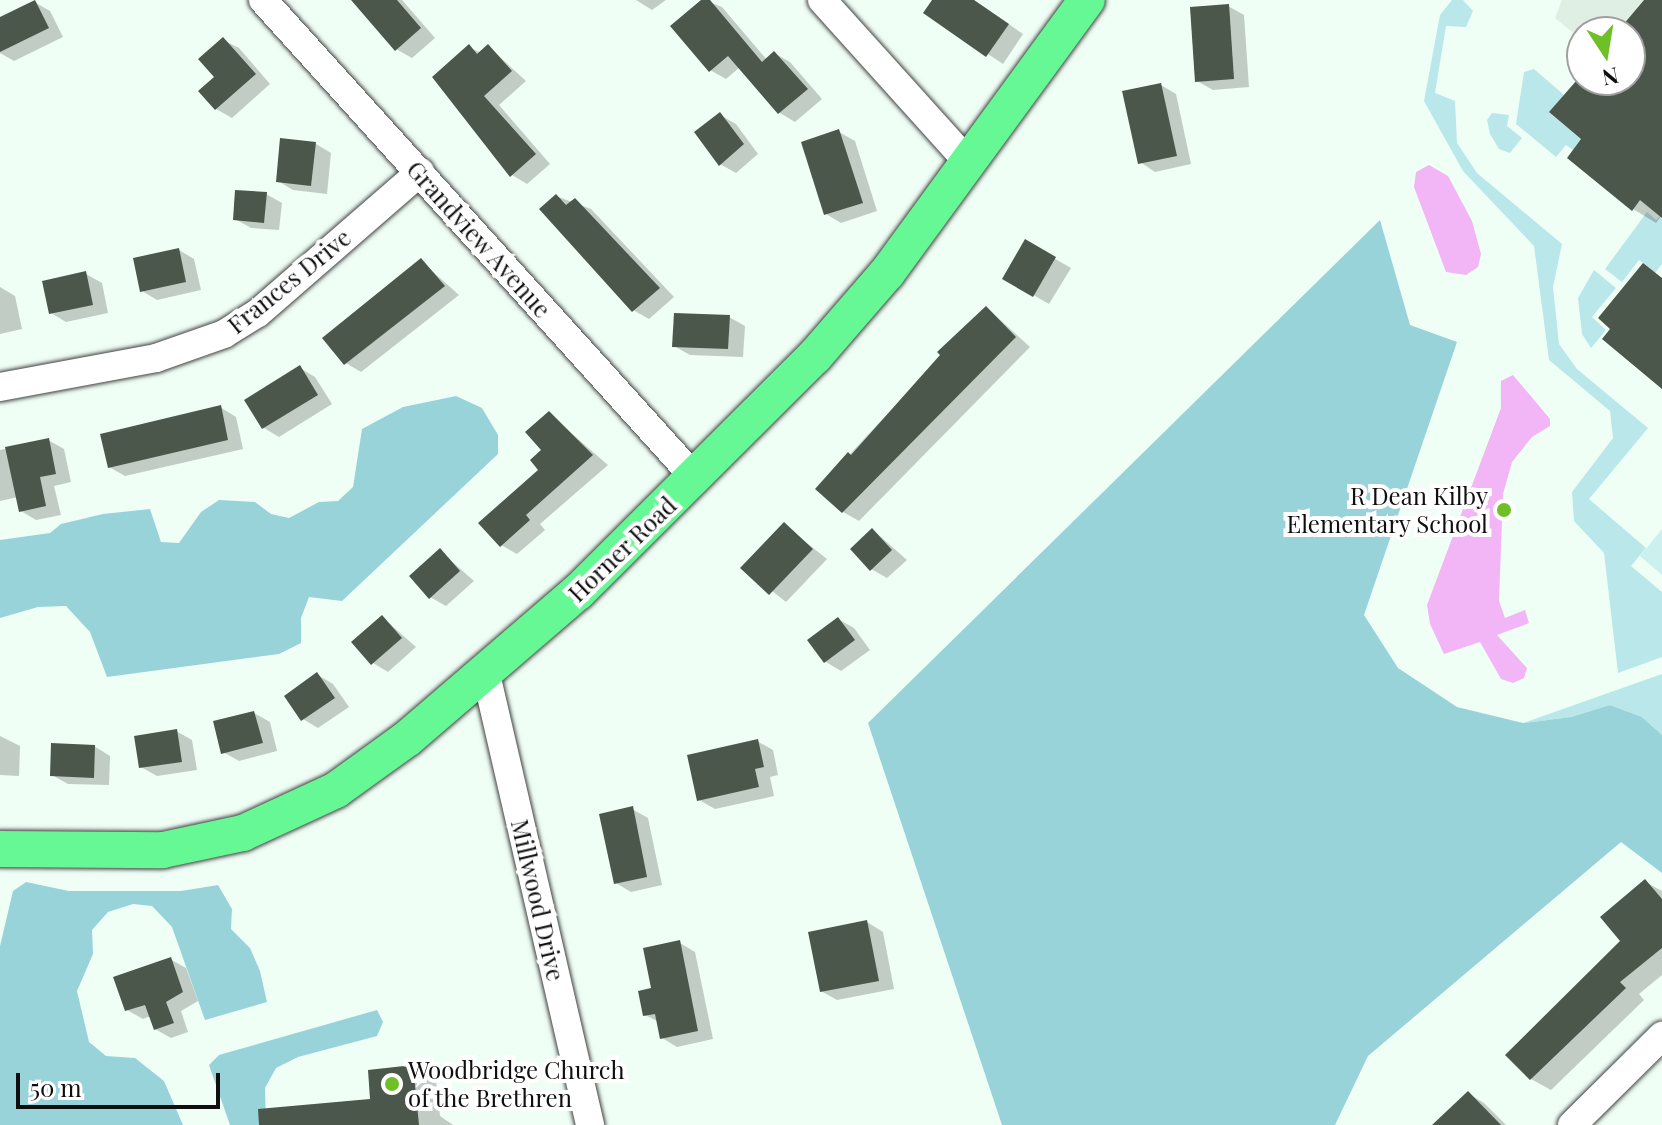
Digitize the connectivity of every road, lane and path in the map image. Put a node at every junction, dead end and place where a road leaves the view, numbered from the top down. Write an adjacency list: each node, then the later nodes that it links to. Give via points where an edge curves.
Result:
1 (263, 0): 5 (street, Grandview Avenue)
2 (822, 0): 4 (street)
3 (1087, 0): 4 (main road, Horner Road)
4 (967, 161): 7 (main road, Horner Road, via 887,273)
5 (420, 172): 6 (street, Frances Drive, via 258,313 224,334 156,358); 7 (street, Grandview Avenue)
6 (0, 387)
7 (695, 478): 8 (main road, Horner Road)
8 (486, 674): 9 (main road, Horner Road, via 368,768 278,821 163,850); 11 (street, Millwood Drive)
9 (0, 849)
10 (1662, 1036): 12 (street)
11 (590, 1125)
12 (1572, 1125)

